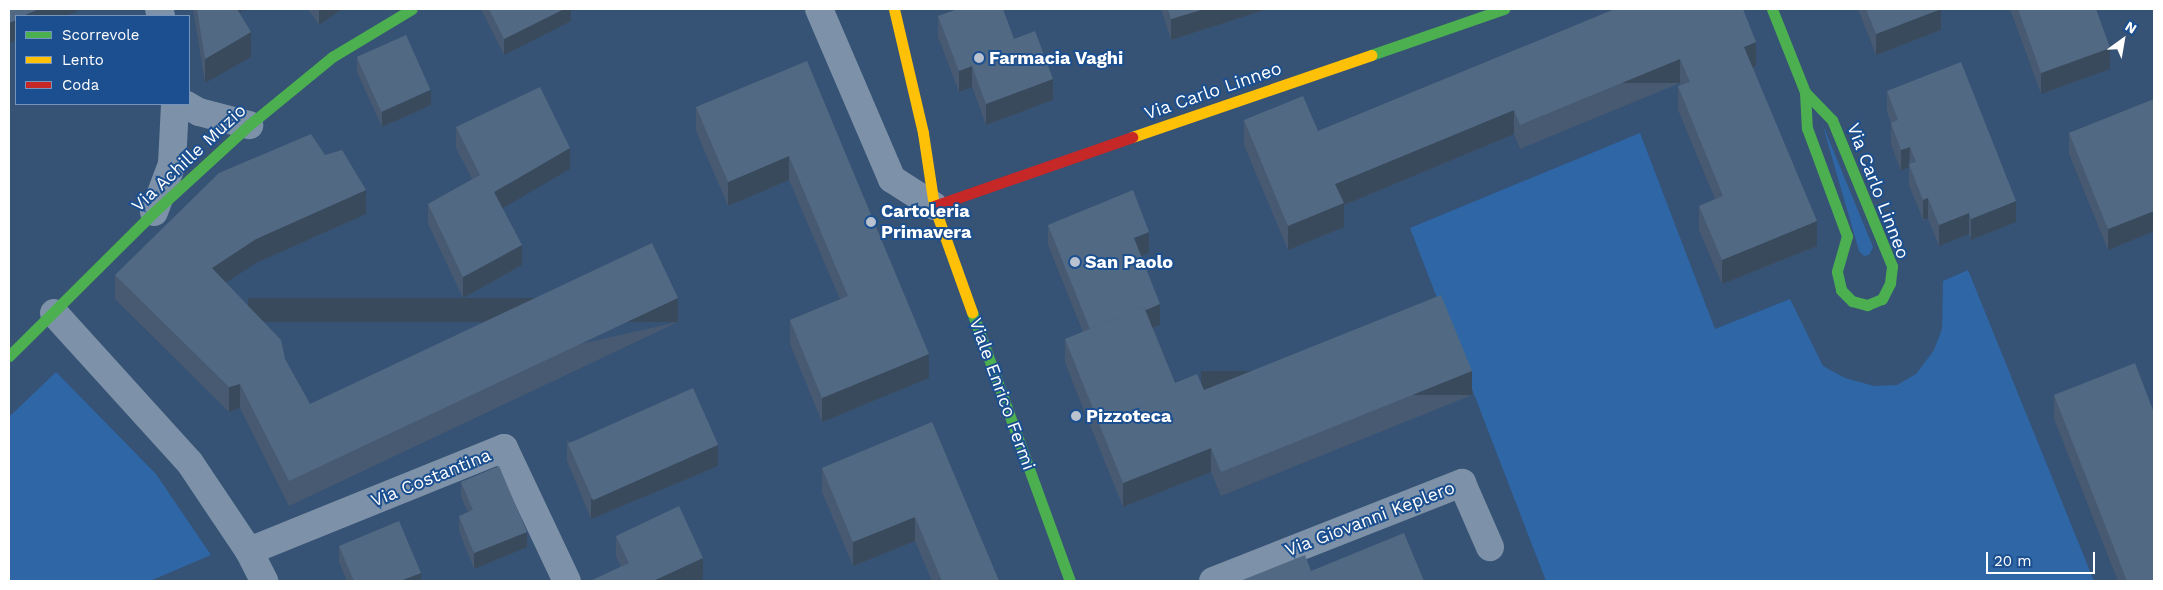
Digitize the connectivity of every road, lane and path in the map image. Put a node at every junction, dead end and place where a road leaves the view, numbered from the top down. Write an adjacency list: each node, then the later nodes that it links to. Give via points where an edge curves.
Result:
1 (412, 9): 9 (street, Via Achille Muzio, via 332,56)
2 (819, 9): 10 (street, via 892,179)
3 (894, 9): 10 (street, Viale Enrico Fermi, via 923,132)
4 (1504, 9): 10 (street, Via Carlo Linneo)
5 (1772, 9): 6 (street, Via Carlo Linneo)
6 (1804, 92): 6 (street, Via Carlo Linneo, via 1808,128 1847,236 1837,272 1841,290 1852,301 1867,305 1882,299 1890,283 1892,266 1832,120)
7 (175, 105): 11 (street, via 172,164)
8 (187, 105): 9 (street, via 199,112)
9 (249, 125): 11 (street, Via Achille Muzio)
10 (934, 206): 18 (street, Viale Enrico Fermi)
11 (154, 212): 12 (street, Via Achille Muzio)
12 (54, 314): 13 (street, Via Achille Muzio); 15 (street, via 190,464)
13 (9, 356)
14 (1490, 548): 19 (street, Via Giovanni Keplero, via 1462,483)
15 (249, 551): 16 (street); 17 (street, Via Costantina, via 504,448)
16 (264, 581)
17 (567, 581)
18 (1070, 581)
19 (1213, 581)

